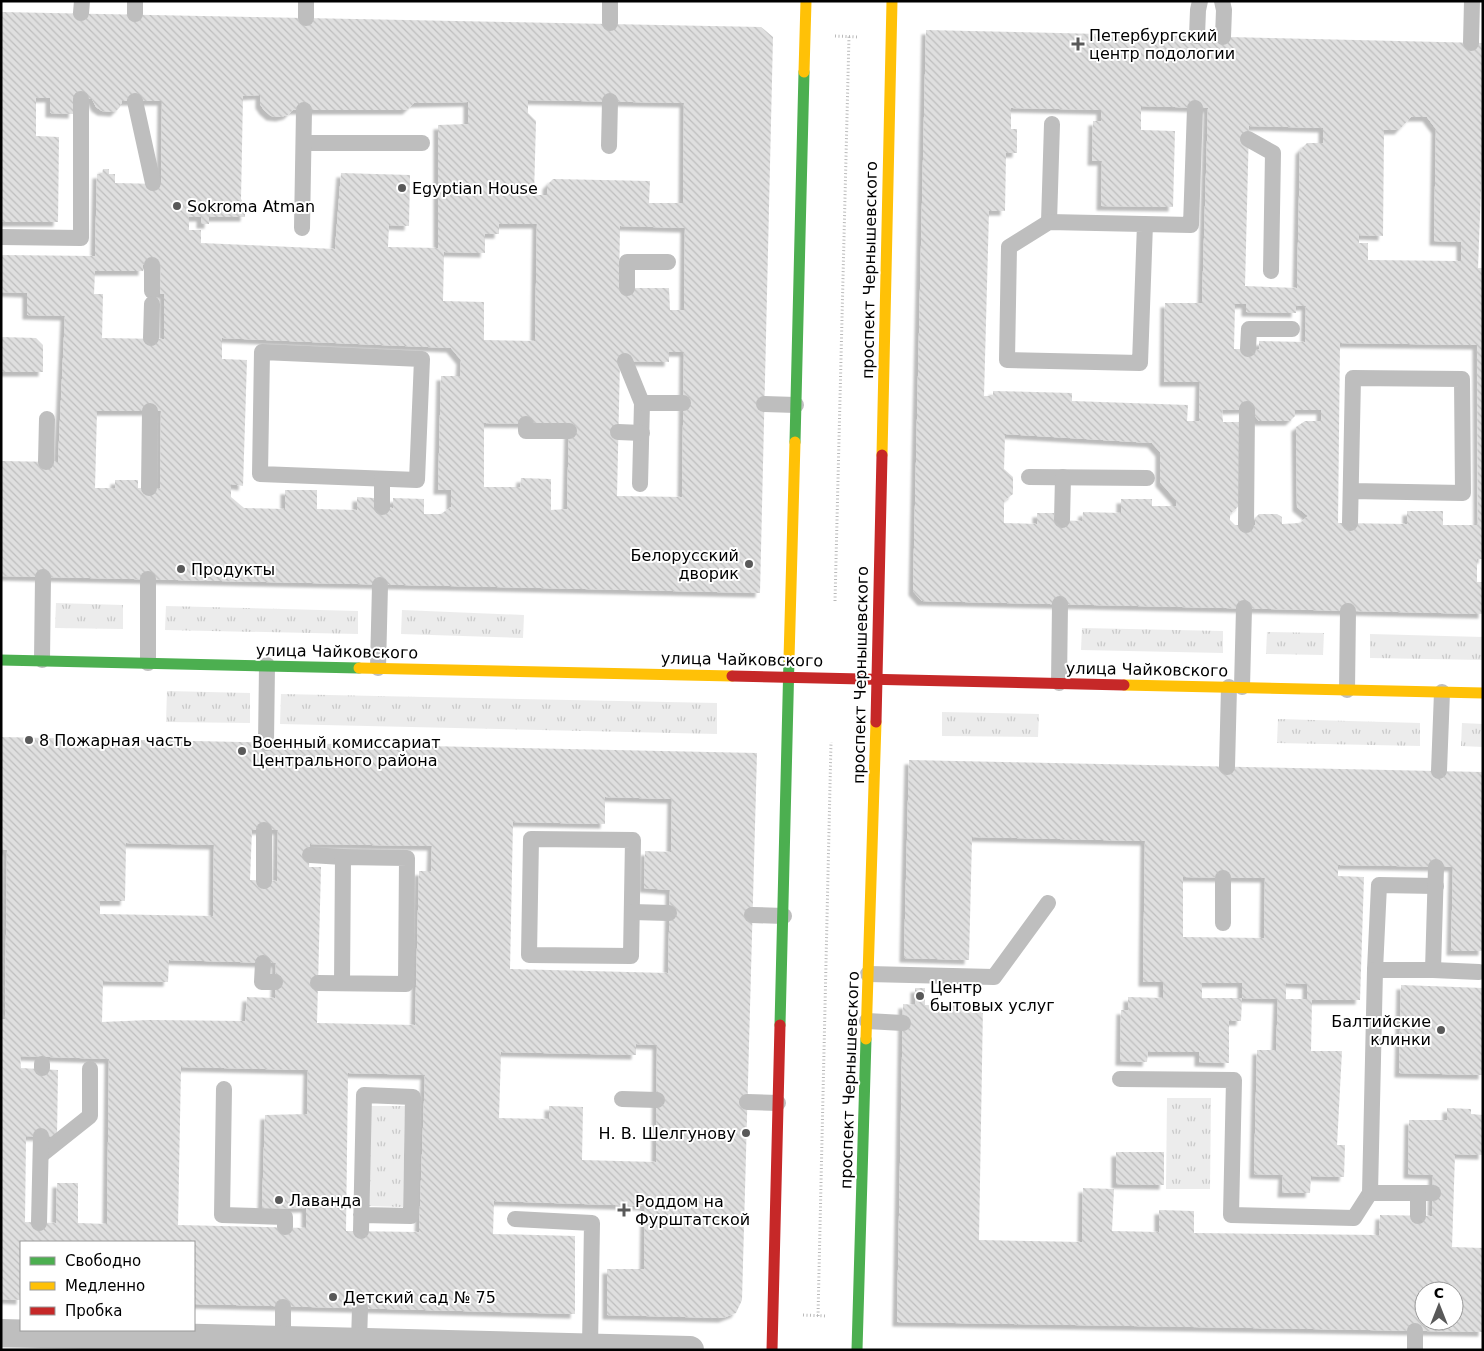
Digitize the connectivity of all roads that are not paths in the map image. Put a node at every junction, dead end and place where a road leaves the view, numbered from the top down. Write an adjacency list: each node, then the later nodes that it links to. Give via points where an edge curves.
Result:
1 (610, 1): 7 (lane)
2 (806, 1): 37 (street)
3 (892, 1): 69 (street, проспект Чернышевского)
4 (1200, 1): 8 (lane)
5 (1222, 1): 9 (lane)
6 (1472, 1): 10 (lane)
7 (610, 23)
8 (1197, 36)
9 (1224, 37)
10 (1471, 43)
11 (81, 99): 25 (lane, via 81,238)
12 (135, 101): 21 (lane)
13 (610, 101): 20 (lane)
14 (1195, 108): 23 (lane, via 1191,225)
15 (304, 110): 18 (lane)
16 (1052, 124): 22 (lane)
17 (1248, 139): 28 (lane, via 1273,153)
18 (304, 143): 19 (lane); 24 (lane)
19 (422, 143)
20 (609, 146)
21 (153, 184)
22 (1049, 222): 23 (lane); 23 (lane, via 1009,247 1007,360 1140,363)
23 (1144, 224)
24 (302, 228)
25 (1, 238)
26 (668, 262): 29 (lane, via 627,262)
27 (152, 266): 31 (lane)
28 (1271, 271)
29 (626, 288)
30 (1292, 329): 32 (lane, via 1249,329)
31 (151, 338)
32 (1248, 349)
33 (625, 361): 34 (lane)
34 (642, 403): 35 (lane); 44 (lane)
35 (683, 403)
36 (764, 404): 37 (lane)
37 (796, 405): 68 (street)
38 (1247, 409): 56 (lane)
39 (150, 412): 51 (lane)
40 (47, 419): 45 (lane)
41 (526, 424): 42 (lane, via 526,431)
42 (569, 431)
43 (618, 432): 44 (lane)
44 (642, 433): 50 (lane)
45 (46, 462)
46 (1029, 477): 47 (lane)
47 (1062, 477): 48 (lane); 54 (lane)
48 (1147, 478)
49 (382, 479): 49 (lane, via 260,474 262,352 422,359 417,480); 53 (lane)
50 (640, 484)
51 (149, 488)
52 (1352, 491): 52 (lane, via 1353,378 1462,379 1463,494); 55 (lane)
53 (382, 507)
54 (1062, 520)
55 (1350, 524)
56 (1246, 525)
57 (43, 577): 64 (lane)
58 (148, 580): 65 (lane)
59 (380, 585): 67 (lane)
60 (1060, 604): 70 (lane)
61 (1244, 608): 71 (lane)
62 (1348, 611): 72 (lane)
63 (1, 660): 64 (street, улица Чайковского)
64 (42, 660): 65 (street, улица Чайковского)
65 (148, 663): 66 (street, улица Чайковского)
66 (267, 666): 67 (street, улица Чайковского); 75 (lane)
67 (378, 668): 68 (street, улица Чайковского)
68 (790, 677): 69 (street, улица Чайковского); 89 (street)
69 (876, 678): 70 (street, улица Чайковского); 95 (street, проспект Чернышевского)
70 (1058, 683): 71 (street, улица Чайковского)
71 (1236, 687): 72 (street, улица Чайковского); 76 (lane)
72 (1347, 690): 73 (street, улица Чайковского)
73 (1442, 692): 74 (street, улица Чайковского); 77 (lane)
74 (1483, 693)
75 (266, 743)
76 (1227, 767)
77 (1439, 771)
78 (264, 830): 83 (lane, via 271,852)
79 (310, 855): 80 (lane)
80 (343, 857): 98 (lane); 98 (lane, via 407,858 407,877 406,984)
81 (1436, 867): 84 (lane)
82 (1223, 878): 90 (lane)
83 (264, 881)
84 (1436, 886): 92 (lane, via 1379,885); 93 (lane)
85 (1048, 903): 95 (lane, via 994,977)
86 (632, 912): 86 (lane, via 633,840 531,839 530,955 631,956); 87 (lane)
87 (669, 913)
88 (752, 915): 89 (lane)
89 (784, 916): 107 (street)
90 (1223, 924)
91 (263, 962): 96 (lane, via 262,982)
92 (1375, 970): 93 (lane); 110 (lane)
93 (1433, 970): 94 (lane)
94 (1479, 972)
95 (868, 974): 99 (street, проспект Чернышевского)
96 (276, 982)
97 (318, 983): 98 (lane)
98 (342, 984)
99 (867, 1021): 100 (lane); 126 (street, проспект Чернышевского)
100 (903, 1022)
101 (90, 1069): 109 (lane, via 90,1116)
102 (1120, 1078): 110 (lane, via 1234,1080 1231,1215 1354,1218)
103 (224, 1089): 115 (lane, via 222,1215 285,1217)
104 (622, 1100): 105 (lane)
105 (657, 1100)
106 (747, 1102): 107 (lane)
107 (778, 1103): 125 (street)
108 (41, 1136): 109 (lane)
109 (41, 1155): 113 (lane)
110 (1370, 1193): 111 (lane, via 1425,1193)
111 (1418, 1216)
112 (515, 1219): 123 (lane, via 592,1223)
113 (39, 1223)
114 (361, 1223): 114 (lane, via 410,1216 413,1097 364,1096)
115 (285, 1227)
116 (283, 1306): 121 (lane)
117 (360, 1308): 122 (lane)
118 (36, 1331): 120 (street); 121 (street)
119 (1415, 1331): 127 (lane)
120 (1, 1332)
121 (282, 1339): 122 (street)
122 (359, 1342): 123 (street)
123 (590, 1347): 124 (street)
124 (690, 1350)
125 (772, 1350)
126 (857, 1350)
127 (1415, 1350)

